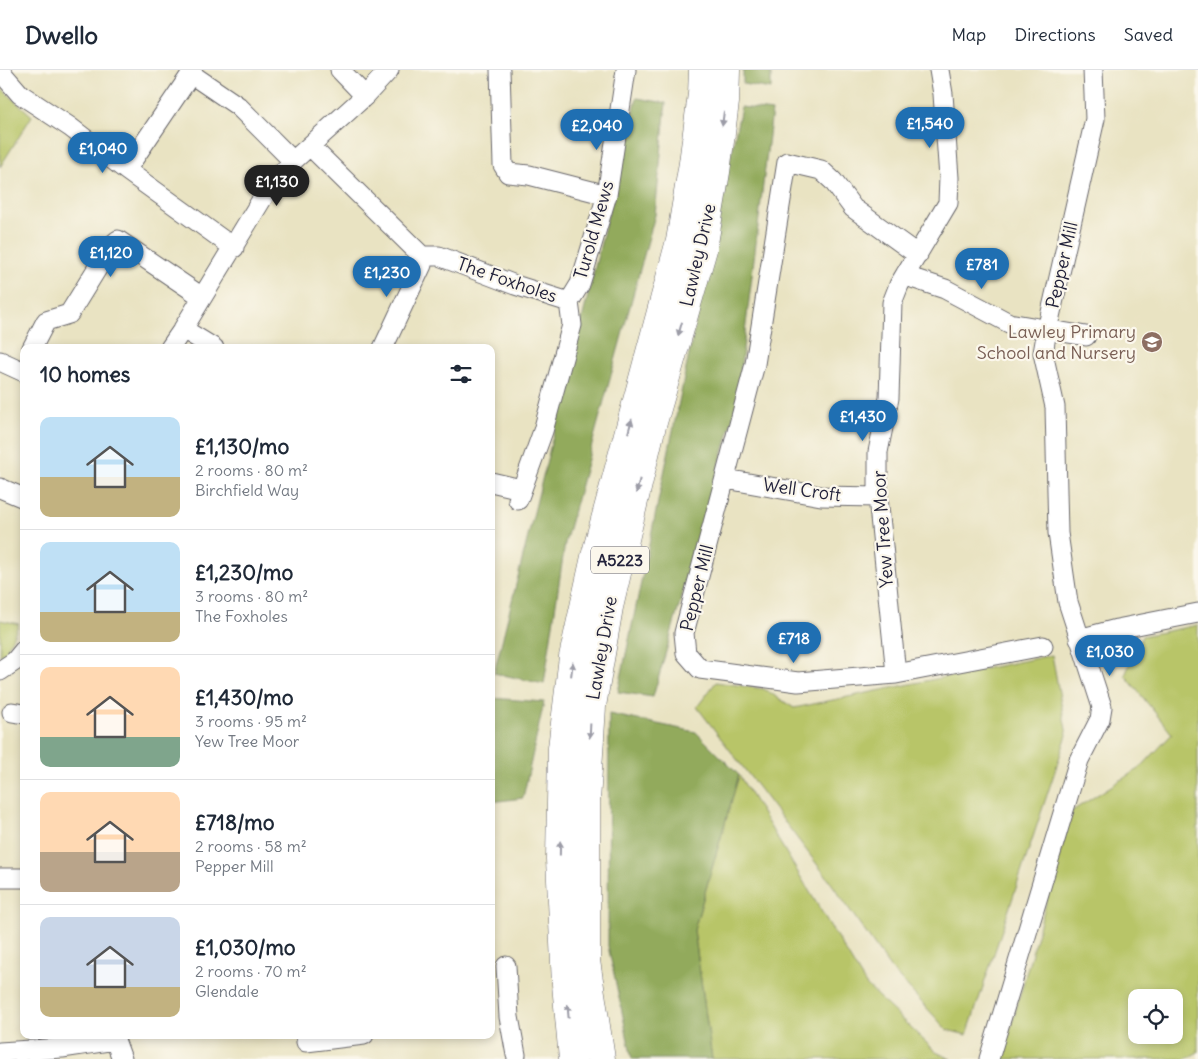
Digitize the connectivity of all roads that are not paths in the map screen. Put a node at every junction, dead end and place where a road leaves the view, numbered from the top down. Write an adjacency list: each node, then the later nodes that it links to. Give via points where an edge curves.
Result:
1 (340, 70): 10 (street)
2 (390, 70): 10 (street)
3 (500, 70): 14 (street, via 502,165 508,173 529,175)
4 (626, 70): 14 (street, Turold Mews)
5 (703, 70): 52 (main road, Lawley Drive / A5223, one-way to 5, via 560,859 562,748 572,666 595,556 680,241)
6 (726, 70): 53 (main road, Lawley Drive / A5223, one-way to 53, via 716,172 703,248 651,430 609,607 592,706 586,802 586,961)
7 (939, 70): 16 (street, Yew Tree Moor, via 949,178 948,203)
8 (1093, 70): 22 (street, Pepper Mill, via 1095,119)
9 (0, 71): 13 (street, via 20,94)
10 (365, 96): 11 (street)
11 (310, 146): 12 (street); 17 (street)
12 (293, 161): 13 (street, via 238,106 191,74); 15 (street, via 270,186)
13 (126, 170): 15 (street)
14 (607, 195): 20 (street, Turold Mews, via 580,284)
15 (234, 248): 19 (street)
16 (918, 255): 18 (street, Yew Tree Moor); 30 (street, Pepper Mill, via 853,208 821,170 787,162 755,364)
17 (422, 256): 20 (street, The Foxholes, via 439,256); 27 (street, via 422,265)
18 (906, 273): 22 (street, via 914,279 945,289 1009,323); 34 (street, Yew Tree Moor, via 892,303 889,398 878,452)
19 (202, 298): 21 (street); 24 (street, via 118,240 111,246 69,314 46,320)
20 (568, 302): 31 (street, Turold Mews, via 572,325 543,431 520,495)
21 (183, 329): 25 (street); 26 (street)
22 (1047, 330): 23 (street); 36 (street, Pepper Mill, via 1043,353 1055,407 1058,533 1068,602)
23 (1086, 336)
24 (34, 344)
25 (173, 344)
26 (207, 344)
27 (385, 344)
28 (0, 362): 29 (street)
29 (20, 369)
30 (726, 478): 34 (street, Well Croft, via 821,496); 40 (street, Pepper Mill, via 684,633 686,653 700,669 798,682)
31 (495, 484)
32 (0, 488): 33 (street)
33 (20, 496)
34 (878, 497): 40 (street, Yew Tree Moor)
35 (1198, 613): 36 (street)
36 (1079, 639): 54 (street, Pepper Mill, via 1102,707 1100,719 1080,760)
37 (1043, 646): 40 (street, Pepper Mill)
38 (20, 655): 39 (street)
39 (0, 671)
40 (896, 674)
41 (0, 878): 42 (street)
42 (20, 878)
43 (506, 966): 44 (street)
44 (500, 1018): 50 (street)
45 (105, 1039): 49 (street, via 62,1048)
46 (116, 1039): 51 (street)
47 (341, 1039): 48 (street)
48 (306, 1045)
49 (0, 1052)
50 (516, 1055)
51 (122, 1059)
52 (573, 1059)
53 (601, 1059)
54 (989, 1059)

